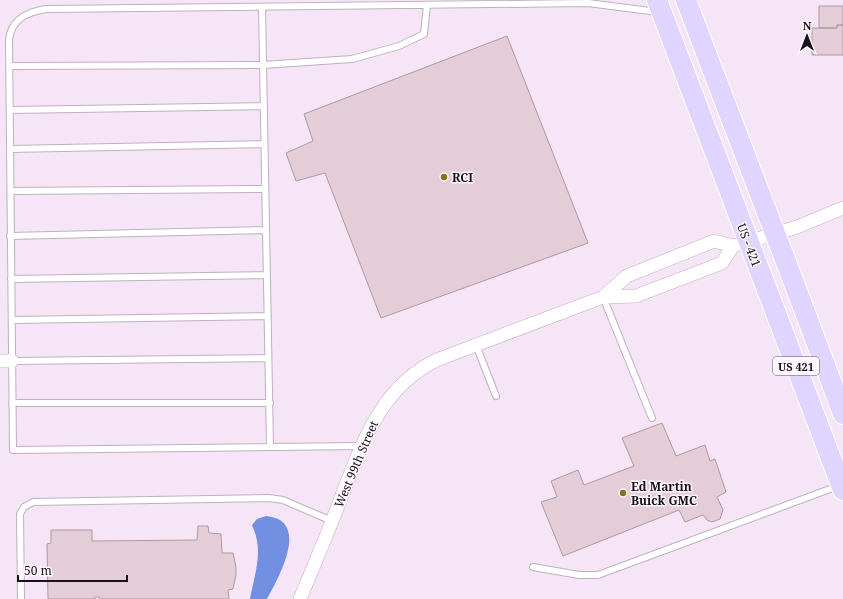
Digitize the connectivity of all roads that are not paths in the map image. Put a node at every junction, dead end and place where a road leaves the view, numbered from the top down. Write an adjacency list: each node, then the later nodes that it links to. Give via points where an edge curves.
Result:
1 (686, 0): 15 (main road, US 421)
2 (427, 5): 3 (lane, via 588,3); 4 (lane); 5 (lane, via 424,34 399,46 352,59)
3 (659, 6): 17 (main road, US - 421 / US 421)
4 (262, 7): 5 (lane); 6 (lane, via 37,10 21,18 12,28 9,40)
5 (263, 65): 6 (lane); 7 (lane)
6 (9, 66): 8 (lane)
7 (264, 106): 8 (lane); 9 (lane)
8 (10, 110): 10 (lane)
9 (264, 144): 10 (lane); 11 (lane)
10 (10, 149): 12 (lane)
11 (265, 188): 12 (lane); 14 (lane)
12 (11, 191): 16 (lane)
13 (843, 208): 15 (street, West 99th Street)
14 (266, 230): 16 (lane); 18 (lane)
15 (776, 234): 17 (street, West 99th Street); 29 (main road, US 421)
16 (10, 236): 19 (lane)
17 (740, 244): 20 (street, West 99th Street, via 722,263 636,296); 20 (street, West 99th Street, via 714,241 627,276); 33 (main road, US - 421 / US 421)
18 (267, 275): 19 (lane); 21 (lane)
19 (11, 279): 22 (lane)
20 (603, 297): 23 (street, West 99th Street); 30 (lane)
21 (268, 316): 22 (lane); 24 (lane)
22 (12, 320): 25 (lane)
23 (476, 345): 26 (lane); 31 (street, West 99th Street, via 426,364 407,378 391,394)
24 (268, 358): 25 (lane); 28 (lane)
25 (6, 361): 27 (lane)
26 (496, 396)
27 (12, 403): 28 (lane); 32 (lane, via 13,450)
28 (270, 403): 32 (lane)
29 (843, 414)
30 (652, 418)
31 (361, 446): 32 (lane); 34 (street, West 99th Street)
32 (270, 447)
33 (842, 487): 35 (lane, via 598,575 579,575)
34 (332, 521): 36 (lane, via 283,500 269,498 33,502 24,507 20,514); 37 (street, West 99th Street)
35 (533, 567)
36 (22, 599)
37 (300, 599)

